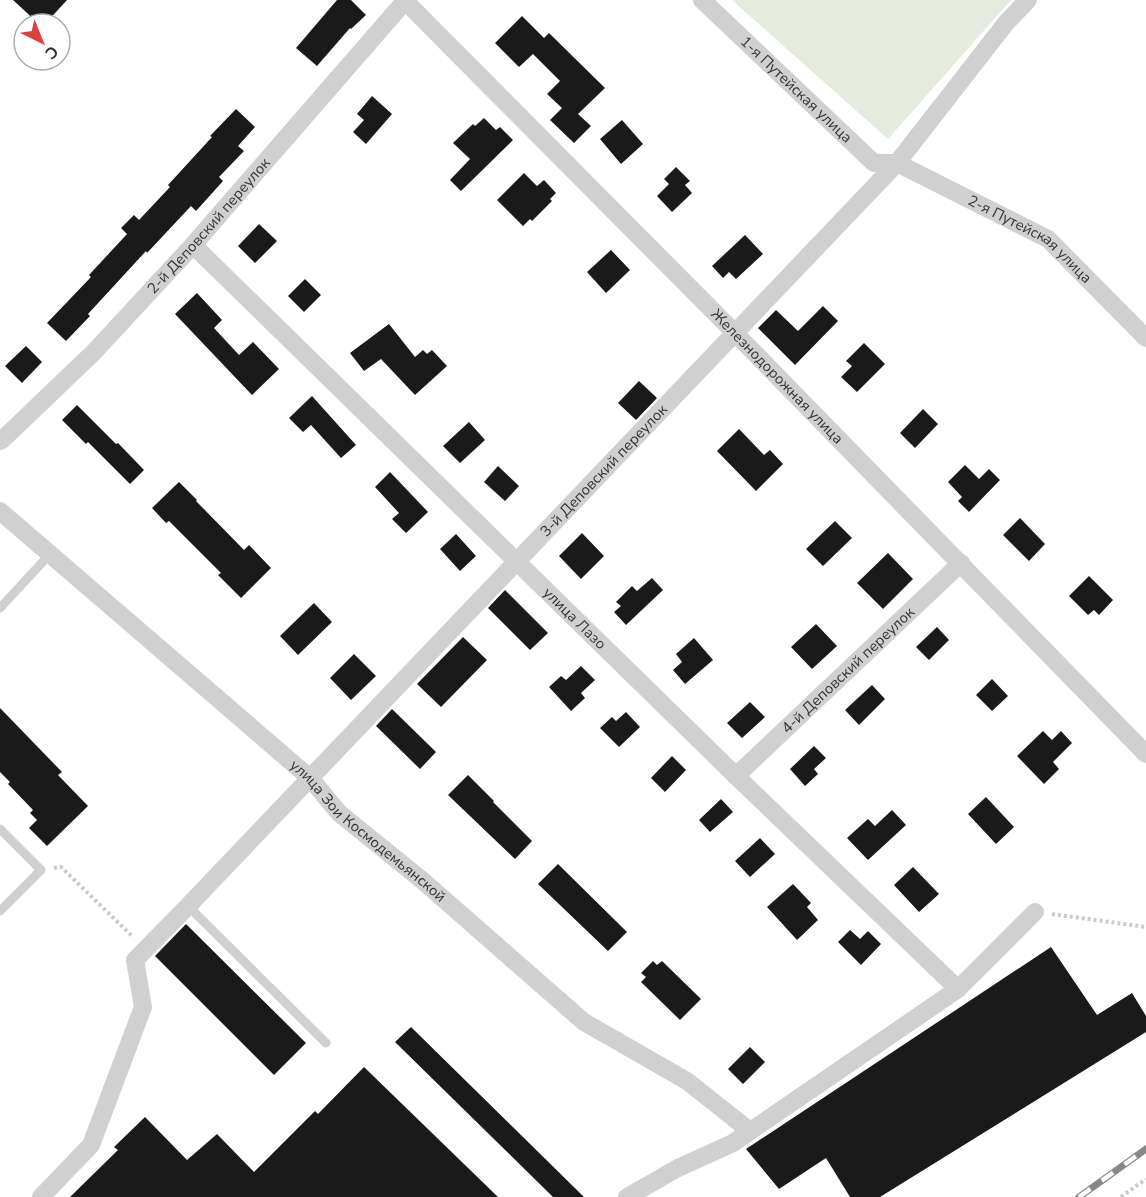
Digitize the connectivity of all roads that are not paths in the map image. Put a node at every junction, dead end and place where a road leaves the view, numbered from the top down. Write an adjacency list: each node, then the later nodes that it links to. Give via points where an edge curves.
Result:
1 (702, 0): 4 (street, 1-я Путейская улица, via 874,163)
2 (1028, 0): 4 (street, 3-й Деповский переулок)
3 (405, 1): 5 (street, 2-й Деповский переулок); 6 (street, Железнодорожная улица)
4 (897, 163): 6 (street, 3-й Деповский переулок); 7 (street, 2-я Путейская улица, via 1048,239)
5 (194, 245): 8 (street, 2-й Деповский переулок, via 94,352); 11 (street, улица Лазо)
6 (735, 333): 11 (street, 3-й Деповский переулок); 12 (street, Железнодорожная улица)
7 (1146, 338)
8 (0, 441)
9 (0, 511): 10 (street, улица Зои Космодемьянской)
10 (50, 554): 13 (lane); 16 (street, улица Зои Космодемьянской)
11 (517, 561): 15 (street, улица Лазо); 16 (street, 3-й Деповский переулок)
12 (961, 563): 14 (street, Железнодорожная улица); 15 (street, 4-й Деповский переулок)
13 (0, 608)
14 (1146, 754)
15 (736, 776): 21 (street, улица Лазо)
16 (310, 778): 18 (street, 3-й Деповский переулок); 23 (street, улица Зои Космодемьянской, via 339,813 584,1022 687,1081)
17 (0, 829): 19 (lane, via 41,870)
18 (188, 906): 22 (lane); 24 (street, 3-й Деповский переулок, via 135,960 142,1007 92,1145)
19 (0, 911)
20 (1035, 912): 21 (street)
21 (958, 989): 23 (street)
22 (326, 1042)
23 (750, 1131): 25 (street)
24 (41, 1197)
25 (627, 1197)

